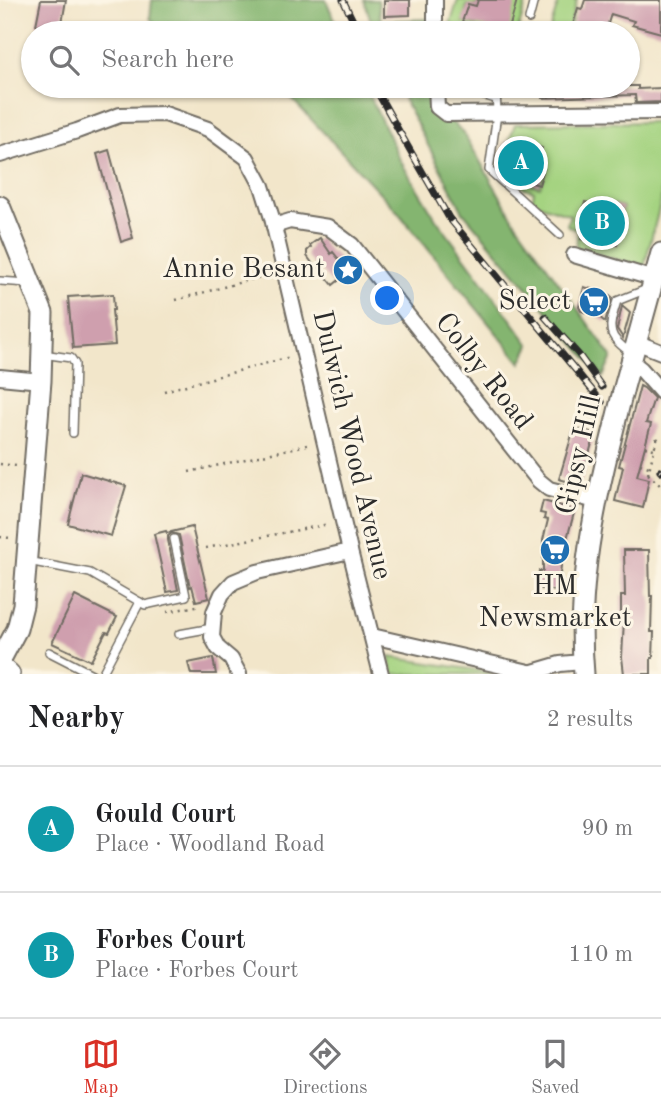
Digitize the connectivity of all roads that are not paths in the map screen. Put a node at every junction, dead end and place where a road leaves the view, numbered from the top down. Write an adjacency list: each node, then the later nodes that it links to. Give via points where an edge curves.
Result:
1 (435, 0): 4 (street)
2 (534, 0): 3 (lane)
3 (529, 19)
4 (435, 21)
5 (437, 98): 8 (street, via 437,107 446,114)
6 (478, 98): 8 (lane)
7 (496, 98): 8 (lane)
8 (496, 107): 9 (street); 13 (lane, via 489,170)
9 (661, 112)
10 (0, 155): 12 (street, Dulwich Wood Avenue, via 120,115 165,114 208,129 247,158 262,186)
11 (0, 206): 17 (street)
12 (274, 226): 26 (street, Colby Road, via 289,221 328,227 352,245 538,480 549,489); 28 (street, Dulwich Wood Avenue)
13 (560, 235)
14 (661, 253): 18 (street, Gipsy Hill)
15 (574, 255): 18 (street)
16 (0, 281): 17 (lane)
17 (31, 283): 21 (street, via 43,313)
18 (654, 283): 20 (street, Gipsy Hill); 20 (lane, via 617,301 610,326 617,343)
19 (661, 352): 20 (street)
20 (634, 353): 24 (street); 26 (street, Gipsy Hill, bridge)
21 (42, 354): 23 (street); 25 (lane, via 71,358 75,364)
22 (0, 377): 23 (street)
23 (41, 381): 29 (street)
24 (661, 392)
25 (74, 433)
26 (596, 501): 36 (street, Gipsy Hill, via 582,599)
27 (174, 539): 30 (lane, via 186,596 145,605)
28 (350, 551): 31 (street, via 257,572 233,582 222,594); 33 (street, Dulwich Wood Avenue)
29 (27, 561): 30 (lane, via 90,573); 35 (street, via 22,614)
30 (140, 602): 40 (lane)
31 (212, 628): 32 (lane); 41 (street, via 218,648)
32 (179, 634)
33 (372, 636): 37 (street); 42 (street, Dulwich Wood Avenue)
34 (50, 652): 39 (lane)
35 (0, 663): 38 (main road)
36 (583, 668): 37 (street, via 560,664)
37 (528, 673)
38 (9, 674)
39 (92, 674)
40 (102, 674)
41 (239, 674)
42 (381, 674)

